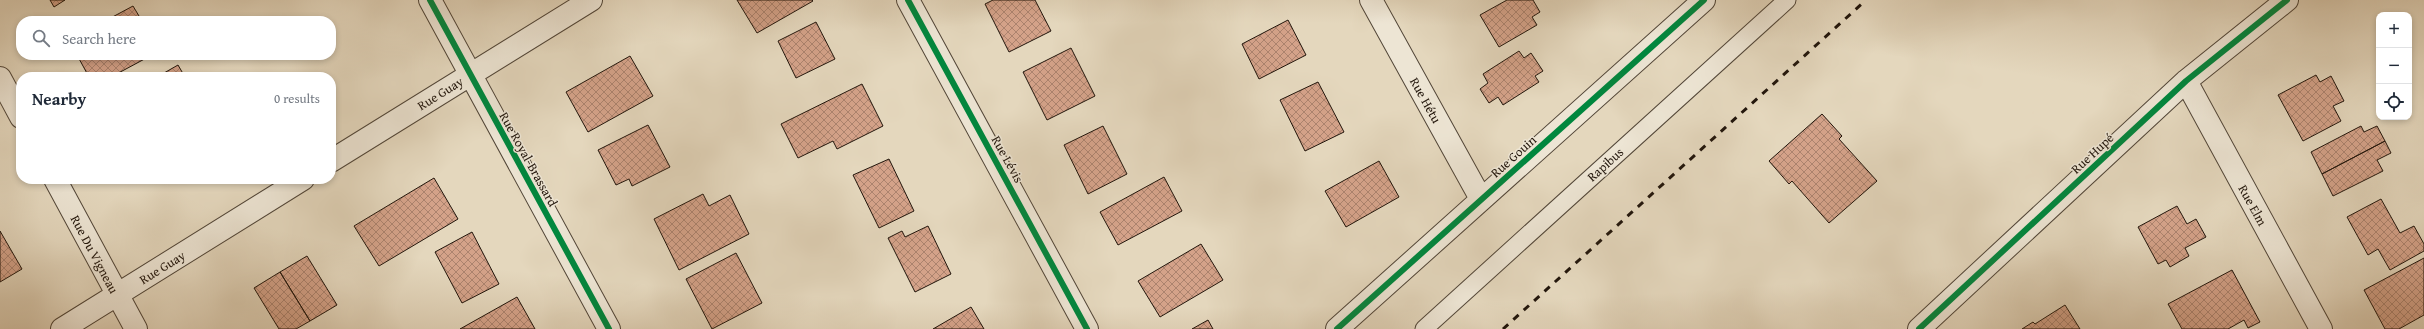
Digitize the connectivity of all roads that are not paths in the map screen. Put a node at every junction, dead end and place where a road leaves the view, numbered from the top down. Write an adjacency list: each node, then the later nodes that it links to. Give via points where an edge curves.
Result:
1 (430, 0): 8 (street, Rue Royal-Brassard)
2 (591, 0): 8 (street, Rue Guay)
3 (908, 0): 20 (street, Rue Lévis)
4 (1371, 0): 15 (street, Rue Hétu)
5 (1704, 0): 15 (street, Rue Gouin)
6 (1787, 0): 22 (lane, Rapibus)
7 (2286, 0): 10 (street, Rue Hupé)
8 (470, 74): 12 (street, Rue Guay); 19 (street, Rue Royal-Brassard)
9 (0, 78): 11 (street)
10 (2186, 81): 23 (street, Rue Hupé); 24 (street, Rue Elm)
11 (16, 108)
12 (336, 158)
13 (58, 184): 16 (street, Rue Du Vigneau)
14 (295, 184): 16 (street, Rue Guay)
15 (1482, 199): 21 (street, Rue Gouin)
16 (117, 295): 17 (street, Rue Guay); 18 (street, Rue Du Vigneau)
17 (62, 329)
18 (136, 329)
19 (609, 329)
20 (1088, 329)
21 (1337, 329)
22 (1424, 329)
23 (1919, 329)
24 (2321, 329)

